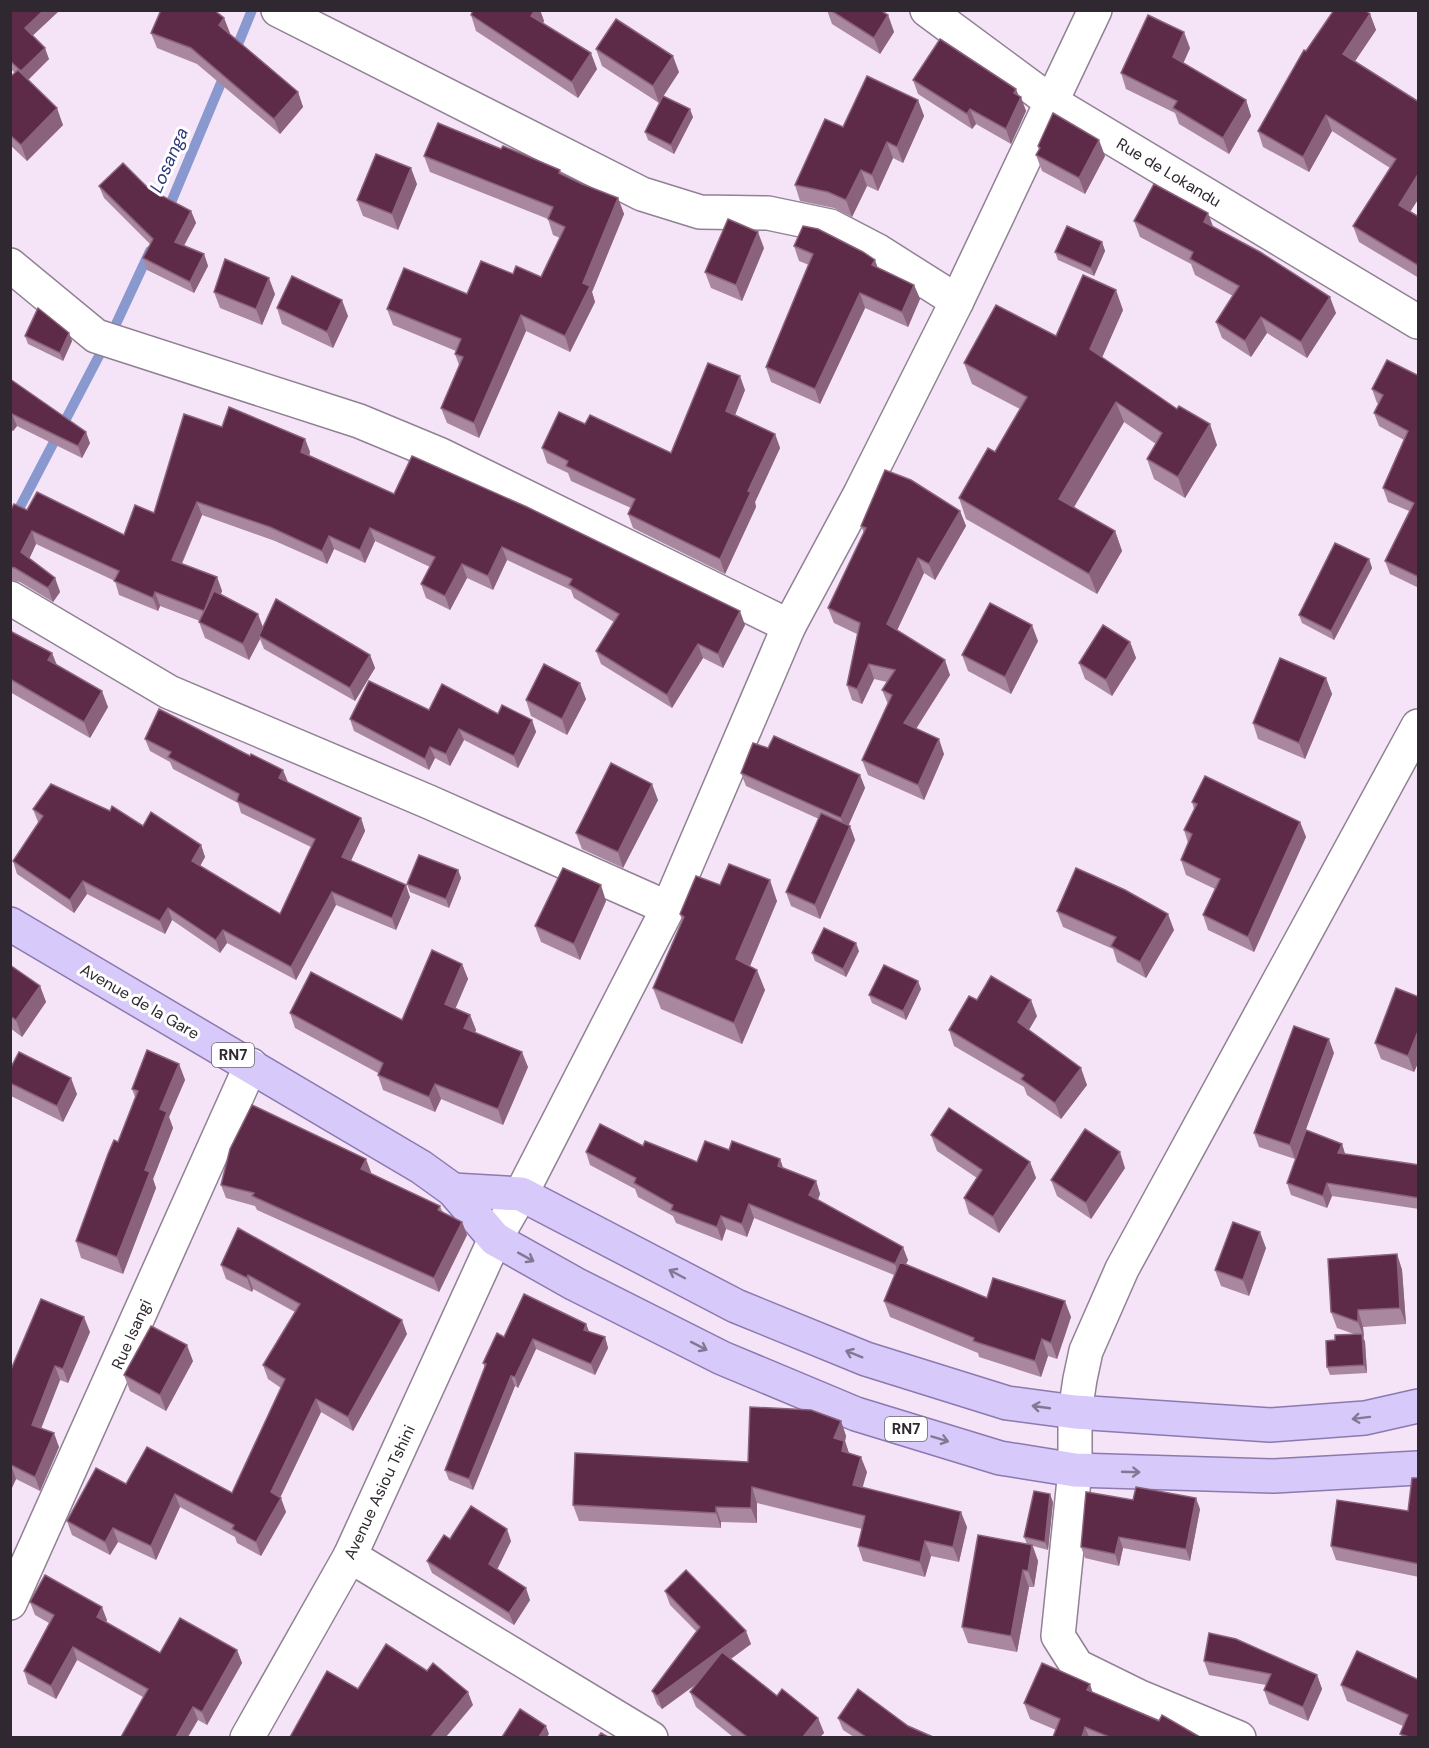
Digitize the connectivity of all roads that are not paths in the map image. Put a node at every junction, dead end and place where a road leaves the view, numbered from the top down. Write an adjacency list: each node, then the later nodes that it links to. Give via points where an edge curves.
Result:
1 (278, 10): 6 (street, via 642,194 700,212 768,213 830,226 878,251)
2 (927, 10): 4 (street, Rue de Lokandu)
3 (1095, 10): 4 (street, Avenue Asiou Tshini)
4 (1050, 101): 6 (street, Avenue Asiou Tshini); 7 (street, Rue de Lokandu)
5 (10, 265): 9 (street, via 96,336 359,421 420,446)
6 (957, 302): 9 (street, Avenue Asiou Tshini)
7 (1419, 322)
8 (10, 598): 11 (street, via 169,692)
9 (789, 626): 11 (street, Avenue Asiou Tshini)
10 (1419, 726): 18 (street, via 1122,1269 1086,1352)
11 (668, 908): 15 (street, Avenue Asiou Tshini)
12 (10, 924): 13 (main road, Avenue de la Gare / RN7)
13 (251, 1065): 14 (main road, Avenue de la Gare / RN7, via 421,1167); 22 (street, Rue Isangi)
14 (453, 1191): 15 (main road); 16 (main road, RN7)
15 (521, 1194): 16 (street, Avenue Asiou Tshini); 18 (main road, one-way to 15, via 1007,1403 866,1359 736,1306)
16 (495, 1239): 20 (main road, RN7, one-way to 20, via 722,1358 856,1414 1000,1458); 21 (street, Avenue Asiou Tshini)
17 (1419, 1406): 18 (main road, one-way to 18, via 1365,1418 1270,1425)
18 (1075, 1412): 20 (street)
19 (1419, 1468): 20 (main road, RN7, one-way to 19, via 1274,1476)
20 (1075, 1470): 25 (street, via 1058,1636 1077,1666 1140,1697)
21 (350, 1556): 23 (street, Avenue Asiou Tshini); 24 (street)
22 (10, 1603)
23 (257, 1734)
24 (651, 1737)
25 (1239, 1737)

